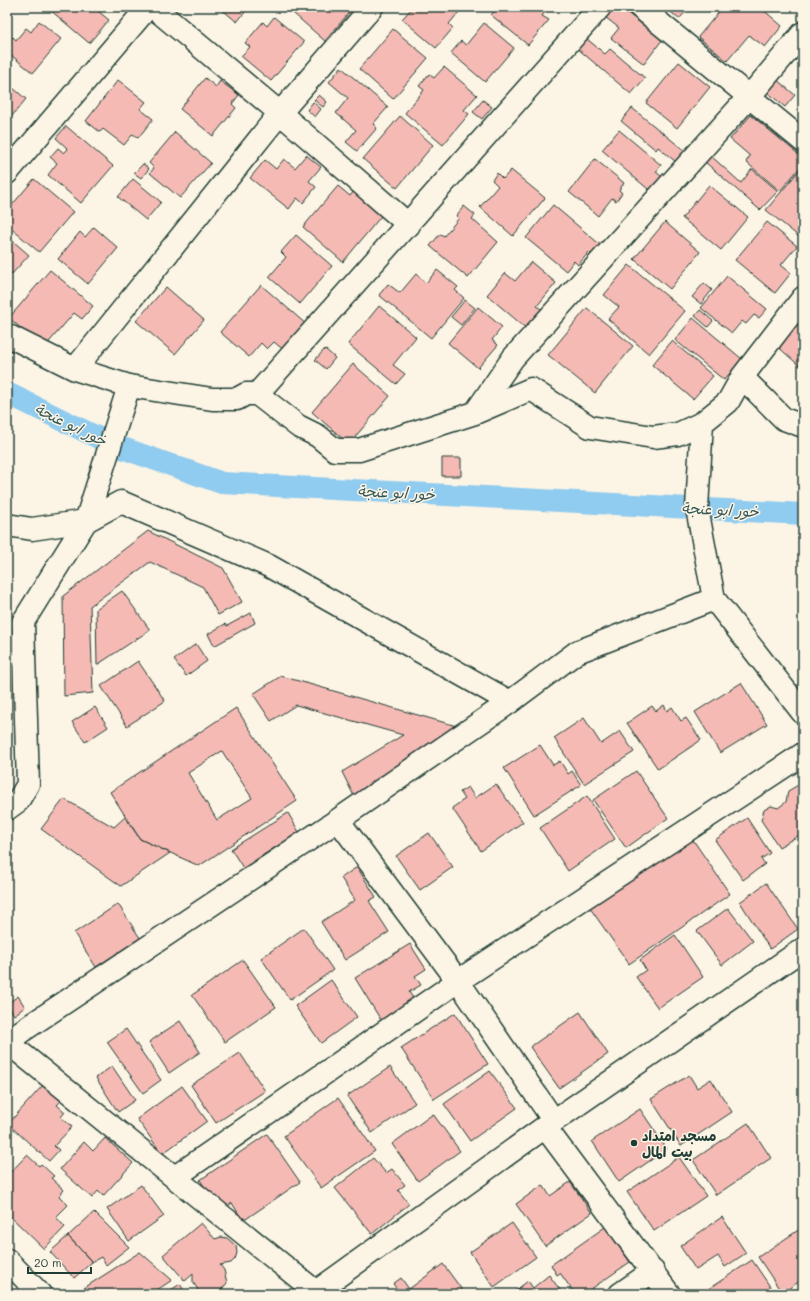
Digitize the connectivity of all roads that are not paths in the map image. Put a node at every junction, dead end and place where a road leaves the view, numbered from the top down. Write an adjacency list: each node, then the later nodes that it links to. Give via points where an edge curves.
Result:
1 (148, 7): 10 (street)
2 (153, 7): 8 (street)
3 (372, 7): 8 (street)
4 (600, 7): 11 (street)
5 (640, 7): 7 (street)
6 (803, 33): 7 (street)
7 (749, 97): 9 (street); 18 (street, via 513,358)
8 (280, 113): 11 (street); 14 (street)
9 (803, 141)
10 (7, 174)
11 (409, 225): 17 (street)
12 (803, 298): 15 (street)
13 (7, 335): 14 (street)
14 (75, 369): 16 (street)
15 (742, 377): 19 (street, via 728,402); 20 (street, via 784,419)
16 (129, 386): 17 (street, via 212,399 237,399 246,394); 21 (street)
17 (257, 394): 18 (street, via 298,426 318,436 335,450 359,450)
18 (475, 413): 19 (street, via 531,389 590,427 653,437 678,434)
19 (702, 423): 23 (street, via 697,508)
20 (803, 426)
21 (86, 521): 22 (street, via 32,529); 24 (street, via 121,502 270,566); 27 (street, via 23,622 28,784 18,800)
22 (7, 525)
23 (714, 599): 24 (street, via 577,652); 25 (street)
24 (510, 702): 28 (street)
25 (801, 704)
26 (803, 754): 30 (street)
27 (7, 809)
28 (338, 820): 30 (street); 31 (street)
29 (803, 949): 32 (street)
30 (458, 981): 32 (street); 33 (street)
31 (7, 1042): 33 (street)
32 (550, 1124): 35 (street); 36 (street)
33 (175, 1177): 36 (street)
34 (7, 1260): 37 (street)
35 (653, 1271): 38 (street); 39 (street)
36 (314, 1293)
37 (40, 1294)
38 (620, 1294)
39 (669, 1294)

